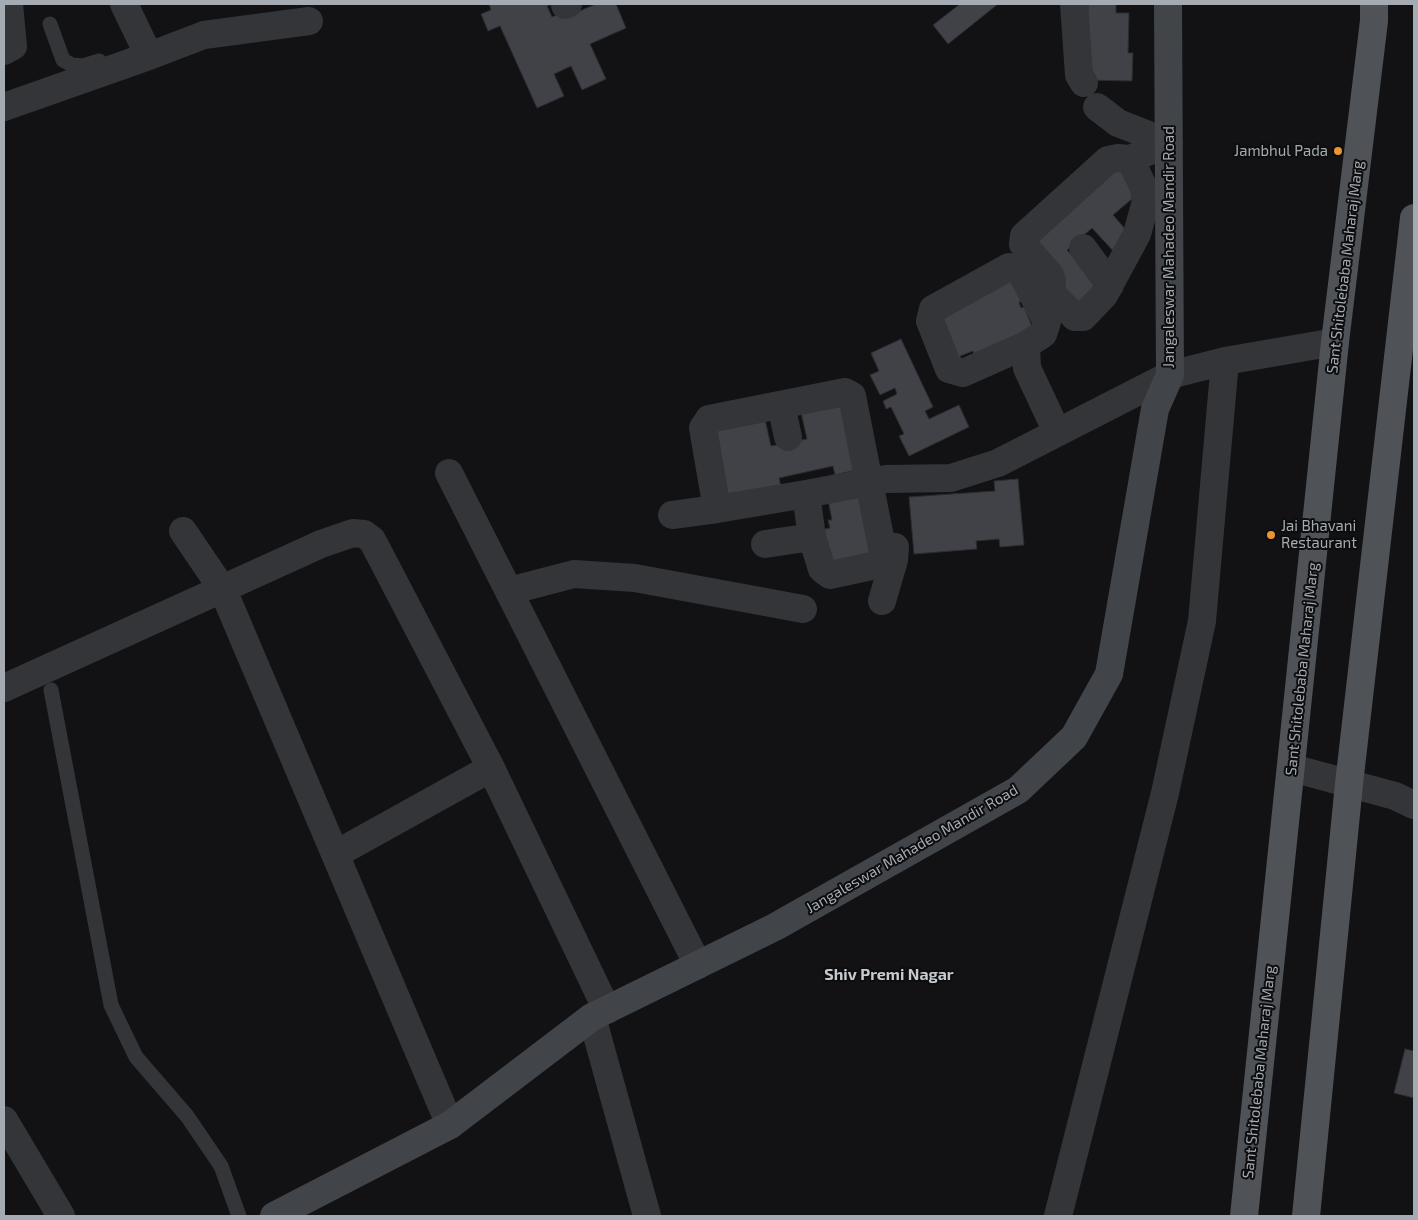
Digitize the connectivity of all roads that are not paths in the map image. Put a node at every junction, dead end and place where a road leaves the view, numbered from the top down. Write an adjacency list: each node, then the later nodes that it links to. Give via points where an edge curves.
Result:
1 (9, 4): 8 (street, via 13,46)
2 (124, 4): 9 (street)
3 (1074, 4): 11 (street, via 1079,75)
4 (1168, 4): 14 (main road, Jangaleswar Mahadeo Mandir Road)
5 (1374, 4): 19 (main road, Sant Shitolebaba Maharaj Marg)
6 (309, 21): 9 (street, via 204,35)
7 (50, 24): 10 (lane, via 63,60 83,66 114,58)
8 (4, 51)
9 (148, 56): 10 (street)
10 (121, 66): 13 (street)
11 (1084, 83)
12 (1097, 107): 14 (street, via 1118,123)
13 (4, 108)
14 (1169, 143): 15 (street); 22 (main road, Jangaleswar Mahadeo Mandir Road)
15 (1130, 160): 18 (street, via 1144,188 1146,201 1137,234); 18 (street, via 1108,160 1024,236 1023,244 1050,275 1050,293 1075,317 1083,317)
16 (1414, 218): 42 (main road)
17 (1083, 248): 18 (street)
18 (1110, 284)
19 (1335, 342): 21 (street); 41 (main road, Sant Shitolebaba Maharaj Marg)
20 (1026, 345): 24 (street, via 1027,368)
21 (1225, 361): 22 (street); 53 (street, via 1202,621 1165,793)
22 (1170, 375): 24 (street); 45 (main road, Jangaleswar Mahadeo Mandir Road, via 1154,409 1110,674 1074,737 1018,790 775,927)
23 (781, 405): 25 (street); 27 (street, via 845,392 852,396); 29 (street, via 709,419 703,428)
24 (1057, 432): 27 (street, via 998,463 951,478)
25 (788, 437)
26 (450, 473): 35 (street)
27 (877, 481): 28 (street); 32 (street, via 884,557 881,564 830,575 822,569); 36 (street, via 895,541 894,560)
28 (806, 494): 29 (street); 32 (street)
29 (717, 509): 30 (street)
30 (672, 515)
31 (183, 531): 34 (street)
32 (812, 537): 33 (street)
33 (765, 544)
34 (223, 590): 38 (street); 40 (street, via 337,537 364,534 372,540); 44 (street)
35 (509, 591): 37 (street, via 574,574 635,578); 45 (street)
36 (882, 601)
37 (803, 609)
38 (4, 688)
39 (51, 690): 50 (lane, via 111,1004 136,1056 187,1116 220,1166)
40 (491, 768): 44 (street); 46 (street)
41 (1292, 768): 42 (street); 54 (main road, Sant Shitolebaba Maharaj Marg)
42 (1349, 784): 43 (street, via 1395,796); 55 (main road)
43 (1414, 805)
44 (336, 854): 47 (street)
45 (698, 965): 46 (main road, Jangaleswar Mahadeo Mandir Road)
46 (599, 1014): 47 (main road, Jangaleswar Mahadeo Mandir Road); 52 (street)
47 (450, 1125): 51 (main road, Jangaleswar Mahadeo Mandir Road)
48 (5, 1127): 49 (street)
49 (62, 1216)
50 (239, 1216)
51 (274, 1216)
52 (647, 1216)
53 (1058, 1216)
54 (1244, 1216)
55 (1306, 1216)

